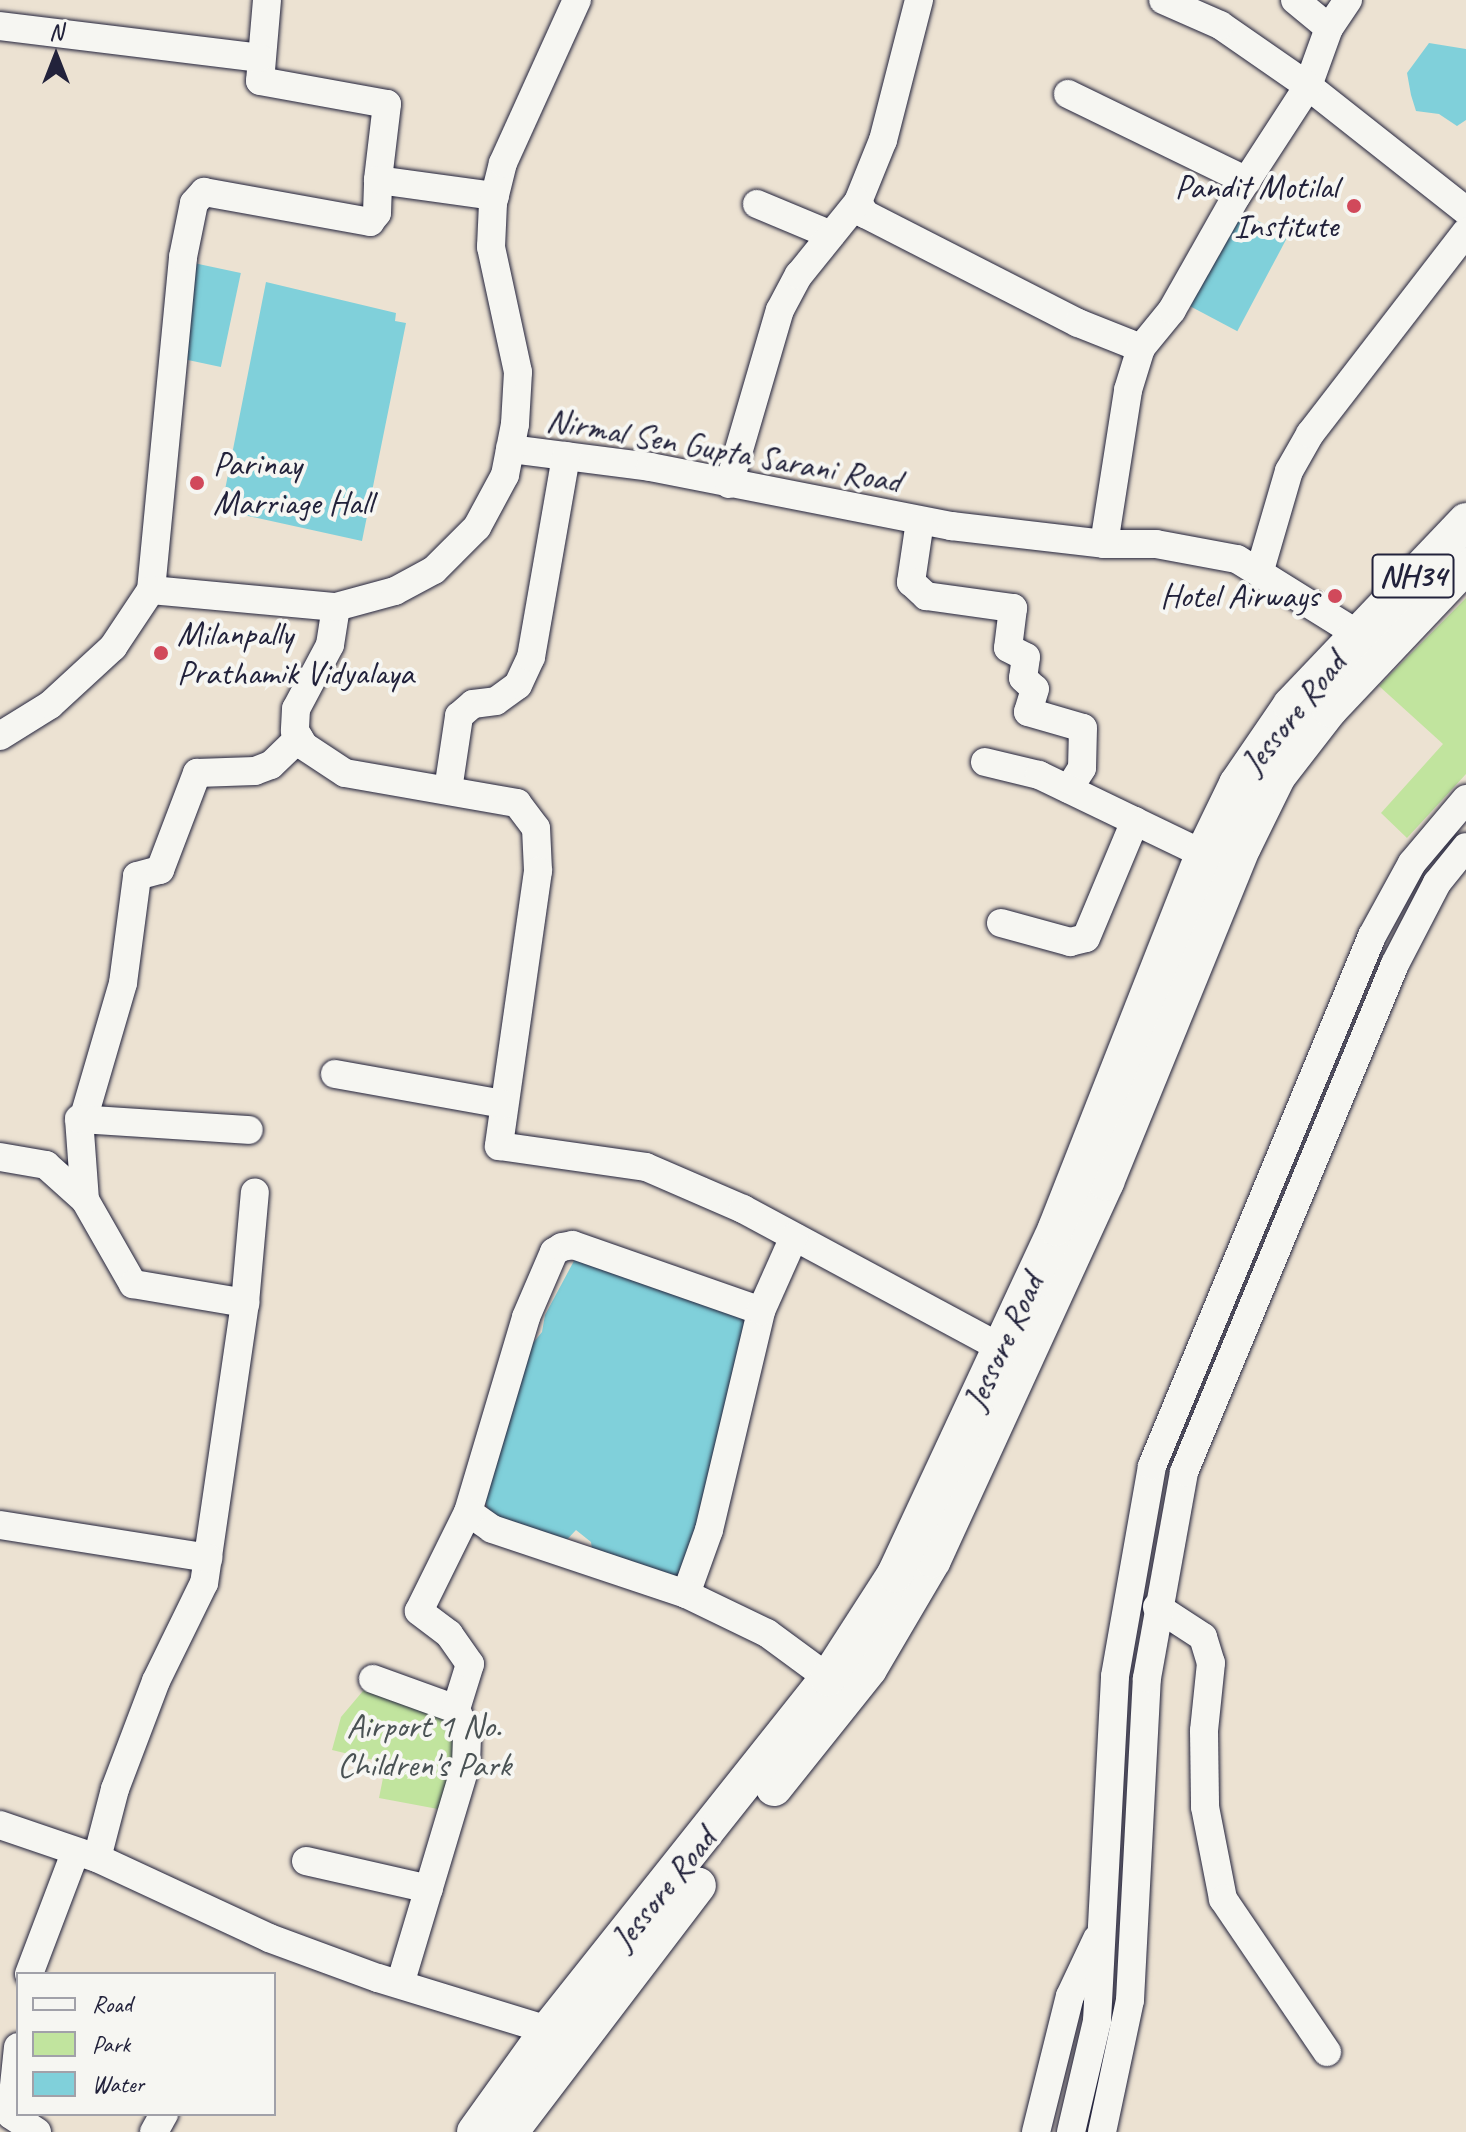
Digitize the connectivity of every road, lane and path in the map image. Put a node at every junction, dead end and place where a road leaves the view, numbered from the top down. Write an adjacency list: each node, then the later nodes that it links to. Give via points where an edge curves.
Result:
1 (267, 0): 9 (street)
2 (577, 0): 14 (street, via 503,163)
3 (919, 0): 15 (street, via 883,140)
4 (1163, 0): 10 (street, via 1220,25)
5 (1295, 0): 8 (street)
6 (1348, 0): 8 (street)
7 (0, 26): 9 (street)
8 (1329, 28): 10 (street)
9 (259, 58): 12 (street, via 260,81 387,104)
10 (1308, 86): 13 (street); 17 (street)
11 (1068, 94): 13 (street)
12 (378, 180): 14 (street); 28 (street, via 377,213 370,222 204,192 194,203 183,257)
13 (1247, 181): 19 (street, via 1172,310)
14 (495, 196): 20 (street, via 491,247 518,372)
15 (858, 202): 18 (street); 19 (street, via 865,214 1078,323)
16 (757, 204): 18 (street)
17 (1466, 214): 27 (street, via 1310,434 1289,471)
18 (831, 235): 22 (street, via 780,310)
19 (1141, 348): 25 (street, via 1128,390)
20 (510, 449): 21 (street, Nirmal Sen Gupta Sarani Road); 29 (street, Nirmal Sen Gupta Sarani Road, via 505,475 477,527 434,570 395,591)
21 (566, 456): 22 (street, Nirmal Sen Gupta Sarani Road); 35 (street, via 531,657 518,685 496,701 473,704 459,716)
22 (729, 484): 23 (street, Nirmal Sen Gupta Sarani Road)
23 (920, 521): 25 (street, Nirmal Sen Gupta Sarani Road); 34 (street, via 911,582 926,596 1013,608 1008,648 1026,657 1023,678 1035,689 1028,712 1083,728 1082,768)
24 (1466, 521): 30 (main road, Jessore Road / NH34)
25 (1104, 544): 27 (street, Nirmal Sen Gupta Sarani Road, via 1156,544 1237,559)
26 (1466, 565): 30 (main road, Jessore Road)
27 (1260, 570): 30 (street, Nirmal Sen Gupta Sarani Road)
28 (151, 590): 29 (street, Nirmal Sen Gupta Sarani Road); 31 (street, via 113,647 50,705)
29 (336, 607): 32 (street, via 330,645 296,709)
30 (1371, 642): 39 (main road, Jessore Road, via 1253,755); 73 (main road, Jessore Road, via 1261,808 1106,1182 915,1594 851,1693 590,2022)
31 (0, 736)
32 (299, 738): 35 (street, via 345,773); 43 (street, via 271,765 255,771 197,773 160,870 137,876 123,983)
33 (985, 762): 34 (street, via 1039,775)
34 (1069, 789): 37 (street)
35 (448, 790): 42 (street, via 517,803 536,828 538,871)
36 (1466, 799): 64 (street, via 1412,863 1372,936 1152,1466 1115,1676)
37 (1135, 821): 39 (street); 40 (street, via 1086,938 1070,942)
38 (1466, 847): 56 (street, via 1437,883 1395,964 1193,1449 1177,1497)
39 (1203, 854): 51 (main road, Jessore Road, via 1056,1228)
40 (1001, 923)
41 (335, 1074): 42 (street)
42 (503, 1104): 48 (street, via 499,1146 646,1167)
43 (83, 1120): 44 (street); 47 (street)
44 (249, 1130)
45 (0, 1157): 47 (street, via 46,1165)
46 (255, 1192): 49 (street)
47 (85, 1200): 49 (street, via 133,1284)
48 (794, 1237): 50 (street); 51 (street)
49 (245, 1303): 54 (street)
50 (761, 1311): 52 (street, via 573,1245 554,1252 526,1317); 55 (street, via 709,1530)
51 (999, 1347): 57 (main road, Jessore Road, via 895,1574)
52 (468, 1512): 55 (street, via 492,1529); 59 (street, via 419,1611 449,1634 470,1664)
53 (0, 1525): 54 (street)
54 (208, 1558): 61 (street, via 204,1583 156,1681)
55 (686, 1594): 57 (street, via 767,1633)
56 (1157, 1607): 68 (street, via 1203,1637 1211,1663 1204,1731 1205,1807 1223,1899); 76 (street, via 1145,1702 1127,2027)
57 (828, 1678): 67 (main road, Jessore Road)
58 (373, 1679): 59 (street)
59 (456, 1709): 63 (street, via 467,1737 466,1765)
60 (2, 1827): 61 (street)
61 (86, 1856): 65 (street); 66 (street, via 269,1938 378,1978)
62 (306, 1861): 63 (street)
63 (429, 1889): 66 (street)
64 (1104, 1924): 74 (street, via 1070,1996); 75 (street, via 1097,2021)
65 (30, 1972)
66 (401, 1981): 67 (street)
67 (548, 2030): 72 (main road, Jessore Road)
68 (1327, 2052)
69 (16, 2058): 70 (street)
70 (6, 2111): 71 (street)
71 (37, 2132)
72 (475, 2132)
73 (510, 2132)
74 (1036, 2132)
75 (1071, 2132)
76 (1102, 2132)

